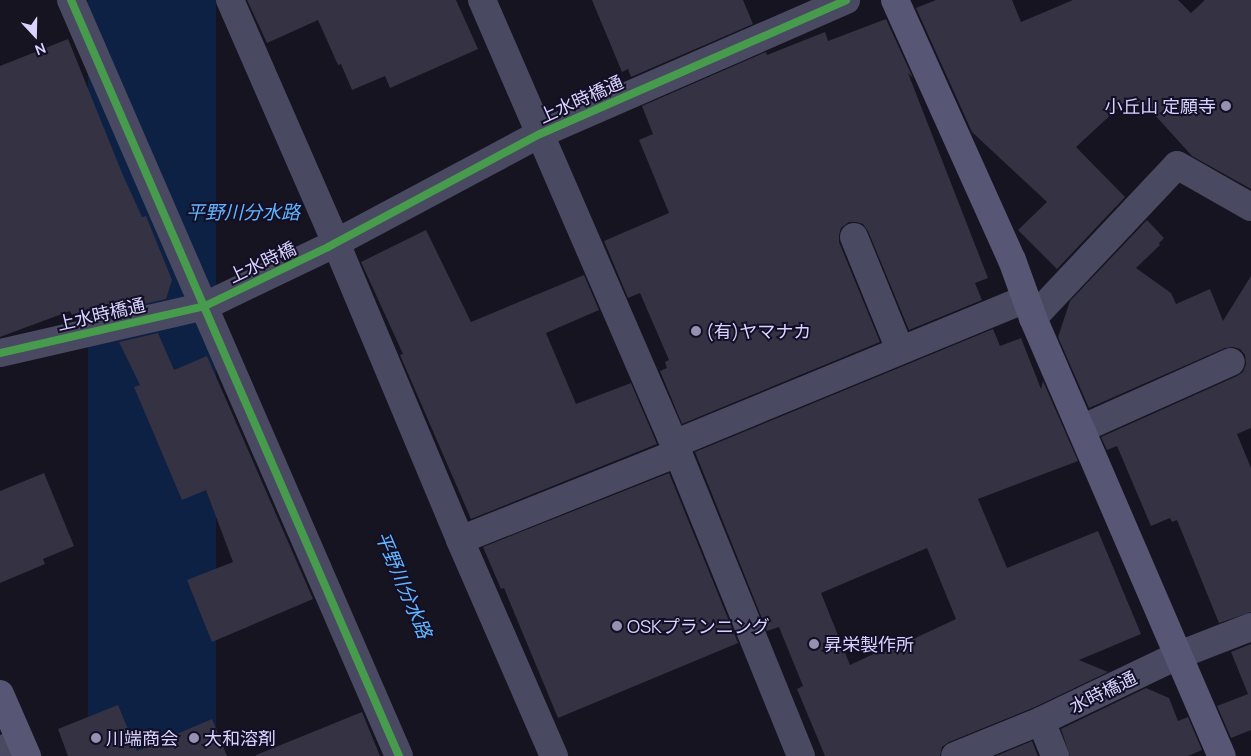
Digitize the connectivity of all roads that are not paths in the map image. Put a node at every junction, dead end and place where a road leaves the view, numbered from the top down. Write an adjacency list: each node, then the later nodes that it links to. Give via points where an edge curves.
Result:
1 (72, 0): 10 (street)
2 (230, 0): 9 (street)
3 (482, 0): 6 (street)
4 (846, 0): 6 (street, 上水時橋通)
5 (895, 0): 11 (street, via 1012,260)
6 (540, 134): 9 (street, 上水時橋通); 16 (street)
7 (1251, 206): 11 (street, via 1178,165)
8 (854, 237): 12 (street)
9 (332, 245): 10 (street, 上水時橋); 17 (street)
10 (207, 305): 13 (street, 上水時橋通); 23 (street)
11 (1030, 308): 12 (street); 15 (street)
12 (900, 350): 16 (street)
13 (0, 353)
14 (1231, 362): 15 (street)
15 (1081, 429): 19 (street)
16 (676, 448): 17 (street); 25 (street)
17 (460, 540): 24 (street)
18 (1251, 627): 19 (street, 水時橋通)
19 (1179, 655): 21 (street, 水時橋通); 28 (street)
20 (0, 694): 22 (street)
21 (1042, 721): 26 (street, 水時橋通); 27 (street)
22 (16, 749)
23 (399, 756)
24 (554, 756)
25 (801, 756)
26 (955, 756)
27 (1055, 756)
28 (1222, 756)

